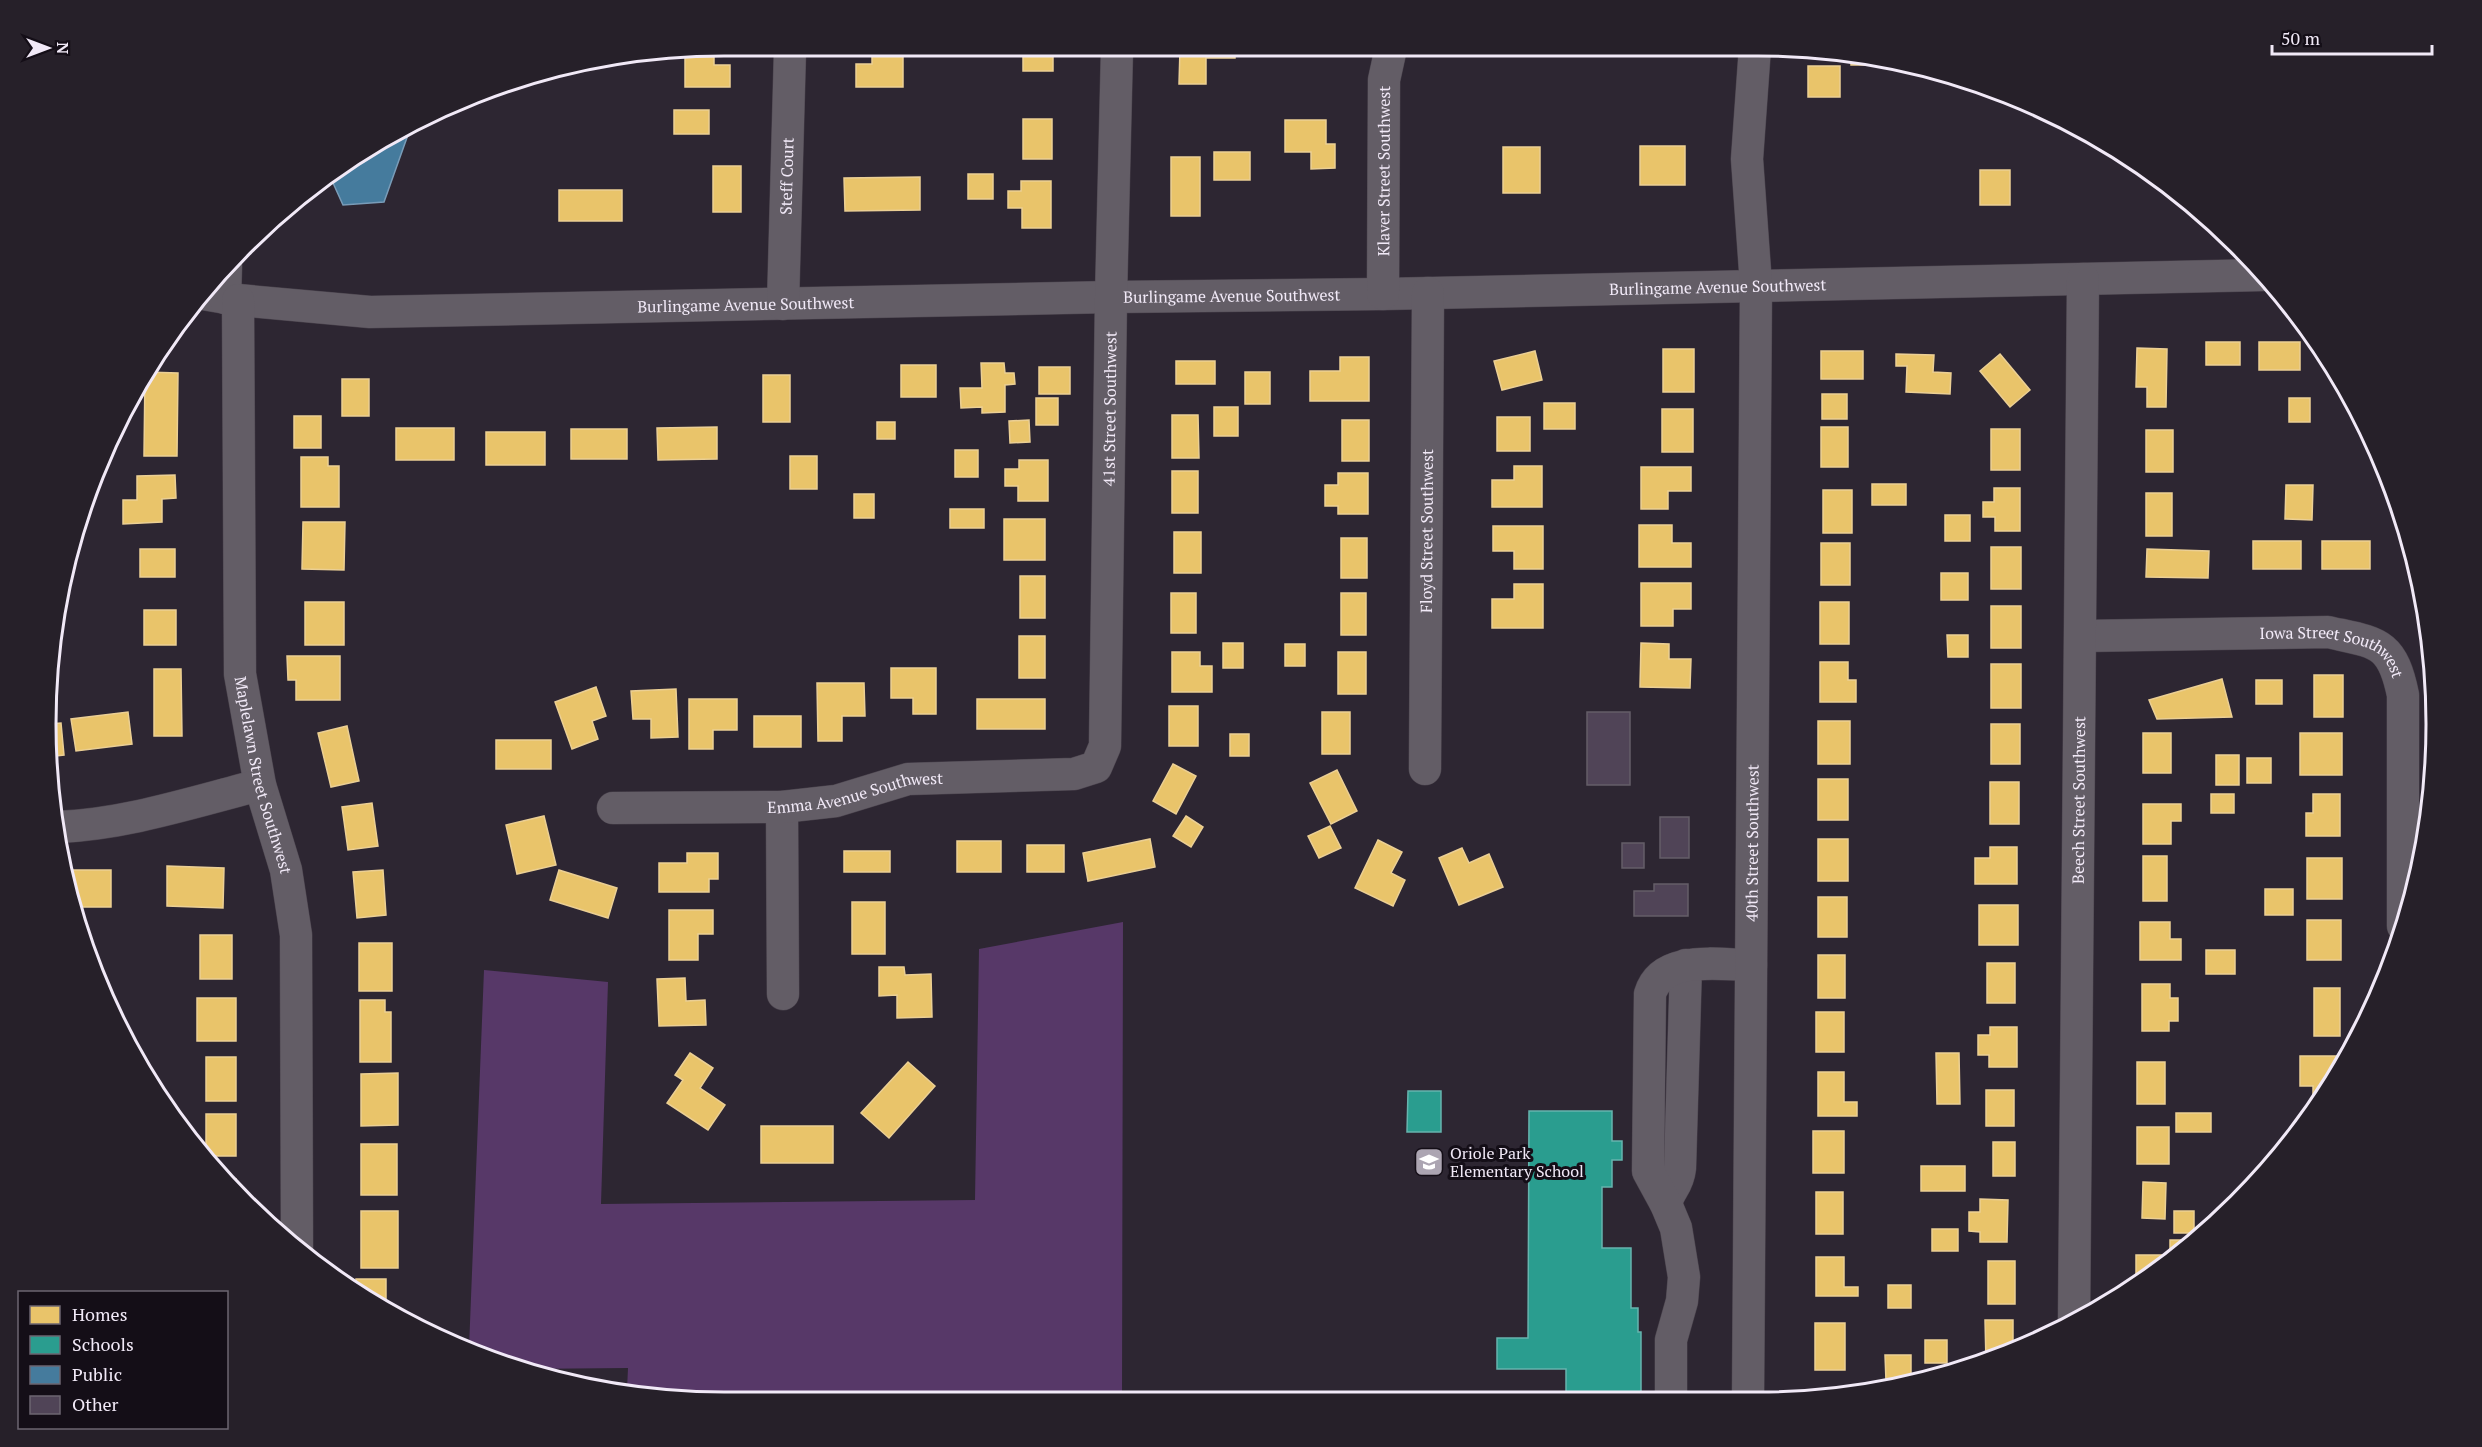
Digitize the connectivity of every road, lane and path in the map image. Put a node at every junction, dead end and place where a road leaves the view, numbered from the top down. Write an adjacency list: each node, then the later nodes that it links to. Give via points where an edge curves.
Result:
1 (790, 55): 13 (street, Steff Court)
2 (1117, 55): 12 (street, 41st Street Southwest)
3 (1389, 55): 10 (street, Klaver Street Southwest, via 1384,80)
4 (1754, 55): 8 (street, 40th Street Southwest, via 1748,159)
5 (2254, 275): 6 (street, Burlingame Avenue Southwest)
6 (2083, 279): 8 (street, Burlingame Avenue Southwest); 14 (street, Beech Street Southwest)
7 (224, 280): 11 (street, Maplelawn Street Southwest)
8 (1756, 285): 9 (street, Burlingame Avenue Southwest); 22 (street, 40th Street Southwest)
9 (1428, 293): 10 (street, Burlingame Avenue Southwest); 16 (street, Floyd Street Southwest)
10 (1383, 294): 12 (street, Burlingame Avenue Southwest)
11 (222, 297): 13 (street, Burlingame Avenue Southwest, via 370,312); 17 (street, Maplelawn Street Southwest, via 240,674)
12 (1111, 297): 13 (street, Burlingame Avenue Southwest); 15 (street, 41st Street Southwest, via 1105,746)
13 (783, 304)
14 (2081, 636): 21 (street, Iowa Street Southwest, via 2328,632 2383,648 2398,669 2403,695); 25 (street, Beech Street Southwest)
15 (1096, 767): 18 (street, Emma Avenue Southwest, via 1074,774 908,779 836,801)
16 (1425, 769)
17 (260, 785): 20 (street, via 137,817); 24 (street, Maplelawn Street Southwest, via 286,870 296,936)
18 (782, 807): 19 (street, Emma Avenue Southwest); 23 (street)
19 (613, 808)
20 (64, 827)
21 (2403, 899)
22 (1751, 965): 26 (street, via 1686,965 1680,1167 1678,1183 1666,1204 1679,1241 1684,1277 1671,1340); 27 (street, 40th Street Southwest)
23 (783, 994)
24 (297, 1237)
25 (2074, 1312)
26 (1671, 1392)
27 (1748, 1392)

